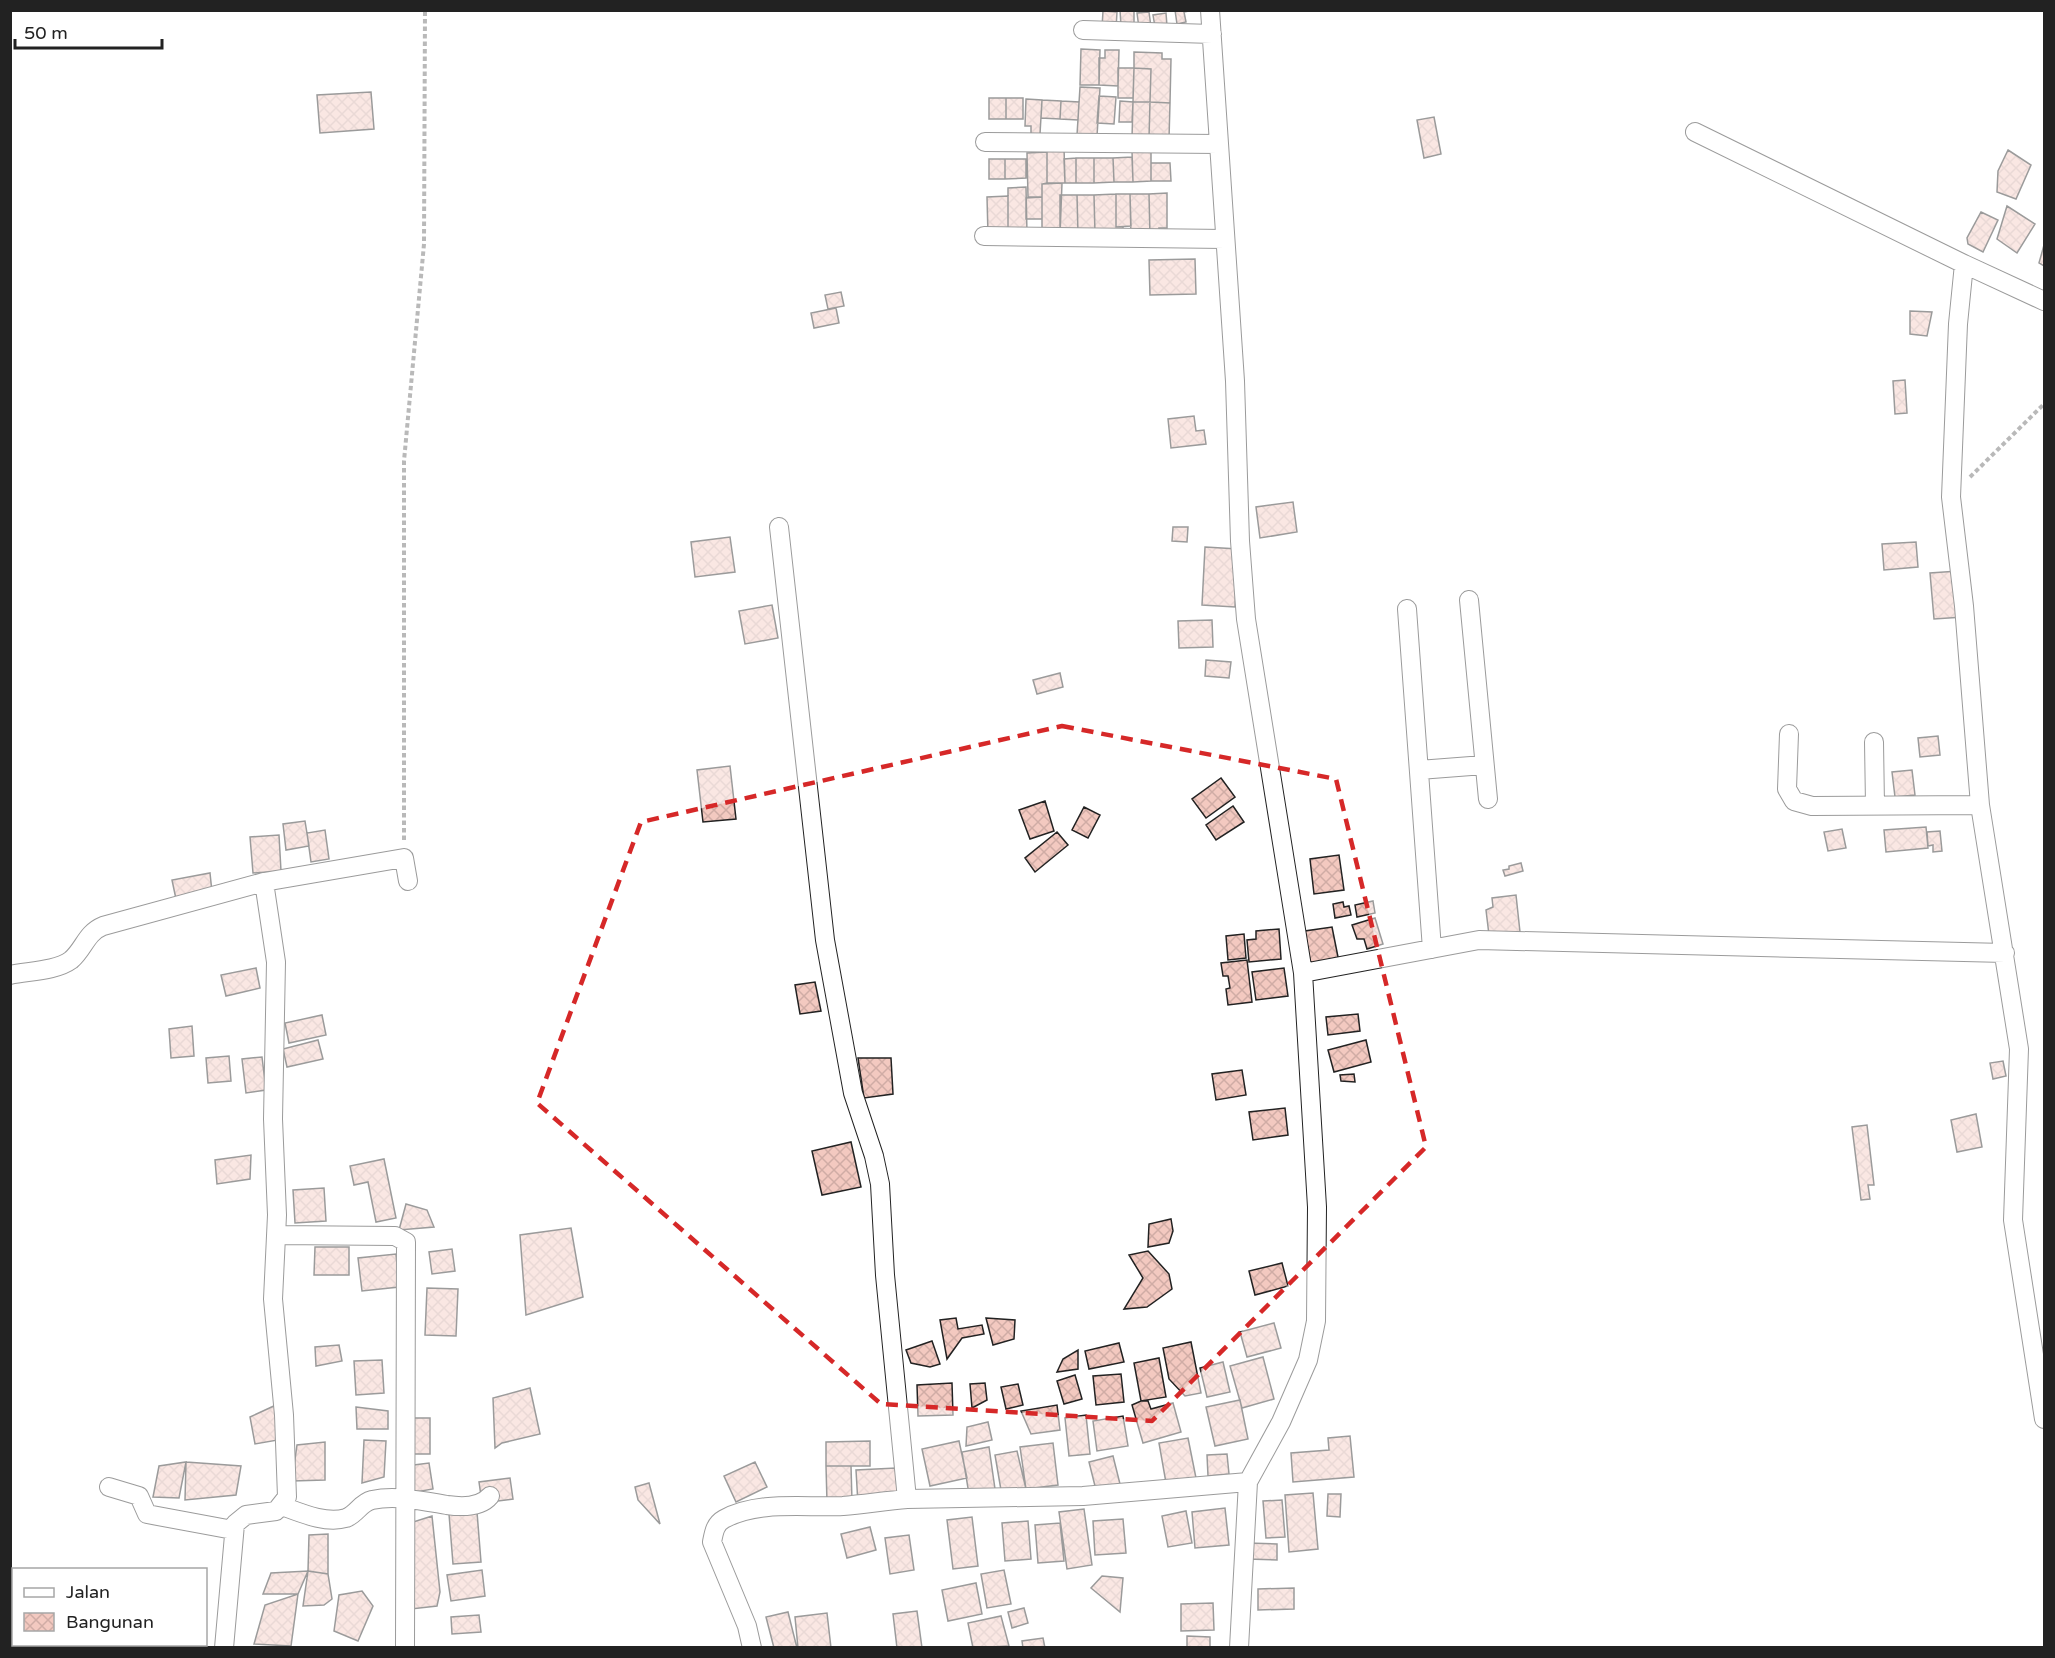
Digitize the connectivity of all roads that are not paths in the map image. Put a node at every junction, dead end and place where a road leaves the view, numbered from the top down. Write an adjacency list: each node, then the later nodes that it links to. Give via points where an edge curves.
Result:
1 (1210, 10): 3 (street)
2 (1083, 30): 3 (street)
3 (1212, 34): 6 (street)
4 (1695, 132): 9 (street)
5 (985, 142): 6 (street)
6 (1219, 144): 8 (street)
7 (984, 236): 8 (street)
8 (1225, 239): 25 (street, via 1246,619)
9 (1964, 264): 10 (street); 20 (street, via 1951,497)
10 (2044, 301)
11 (779, 527): 33 (street, via 825,940 853,1094 880,1184)
12 (1469, 600): 16 (street)
13 (1407, 609): 17 (street)
14 (1789, 734): 19 (street, via 1787,789 1794,801 1812,806)
15 (1874, 742): 19 (street)
16 (1484, 765): 17 (street); 18 (street)
17 (1419, 770): 23 (street)
18 (1488, 799)
19 (1875, 805): 20 (street)
20 (1980, 805): 24 (street)
21 (408, 881): 22 (street, via 404,858)
22 (264, 882): 26 (street, via 103,926 92,931 69,961); 27 (street, via 276,962 273,1119)
23 (1432, 949): 24 (street, via 1479,940); 25 (street)
24 (2005, 953): 28 (street, via 2019,1049 2013,1220)
25 (1303, 973): 29 (street, via 1317,1207 1316,1321 1308,1360 1281,1422)
26 (10, 975)
27 (276, 1235): 32 (street, via 405,1239); 34 (street, via 273,1299 287,1497)
28 (2044, 1419)
29 (1248, 1482): 33 (street, via 1083,1496); 39 (street)
30 (109, 1487): 35 (street, via 139,1496 147,1514)
31 (490, 1496): 32 (street, via 475,1505 459,1506)
32 (406, 1499): 34 (street, via 374,1500 346,1518 337,1519); 37 (street)
33 (907, 1499): 38 (street, via 842,1506 780,1506 723,1519 714,1528 712,1542)
34 (282, 1506): 35 (street, via 276,1511 246,1515)
35 (233, 1530): 36 (street)
36 (224, 1647)
37 (405, 1647)
38 (752, 1647)
39 (1239, 1647)

